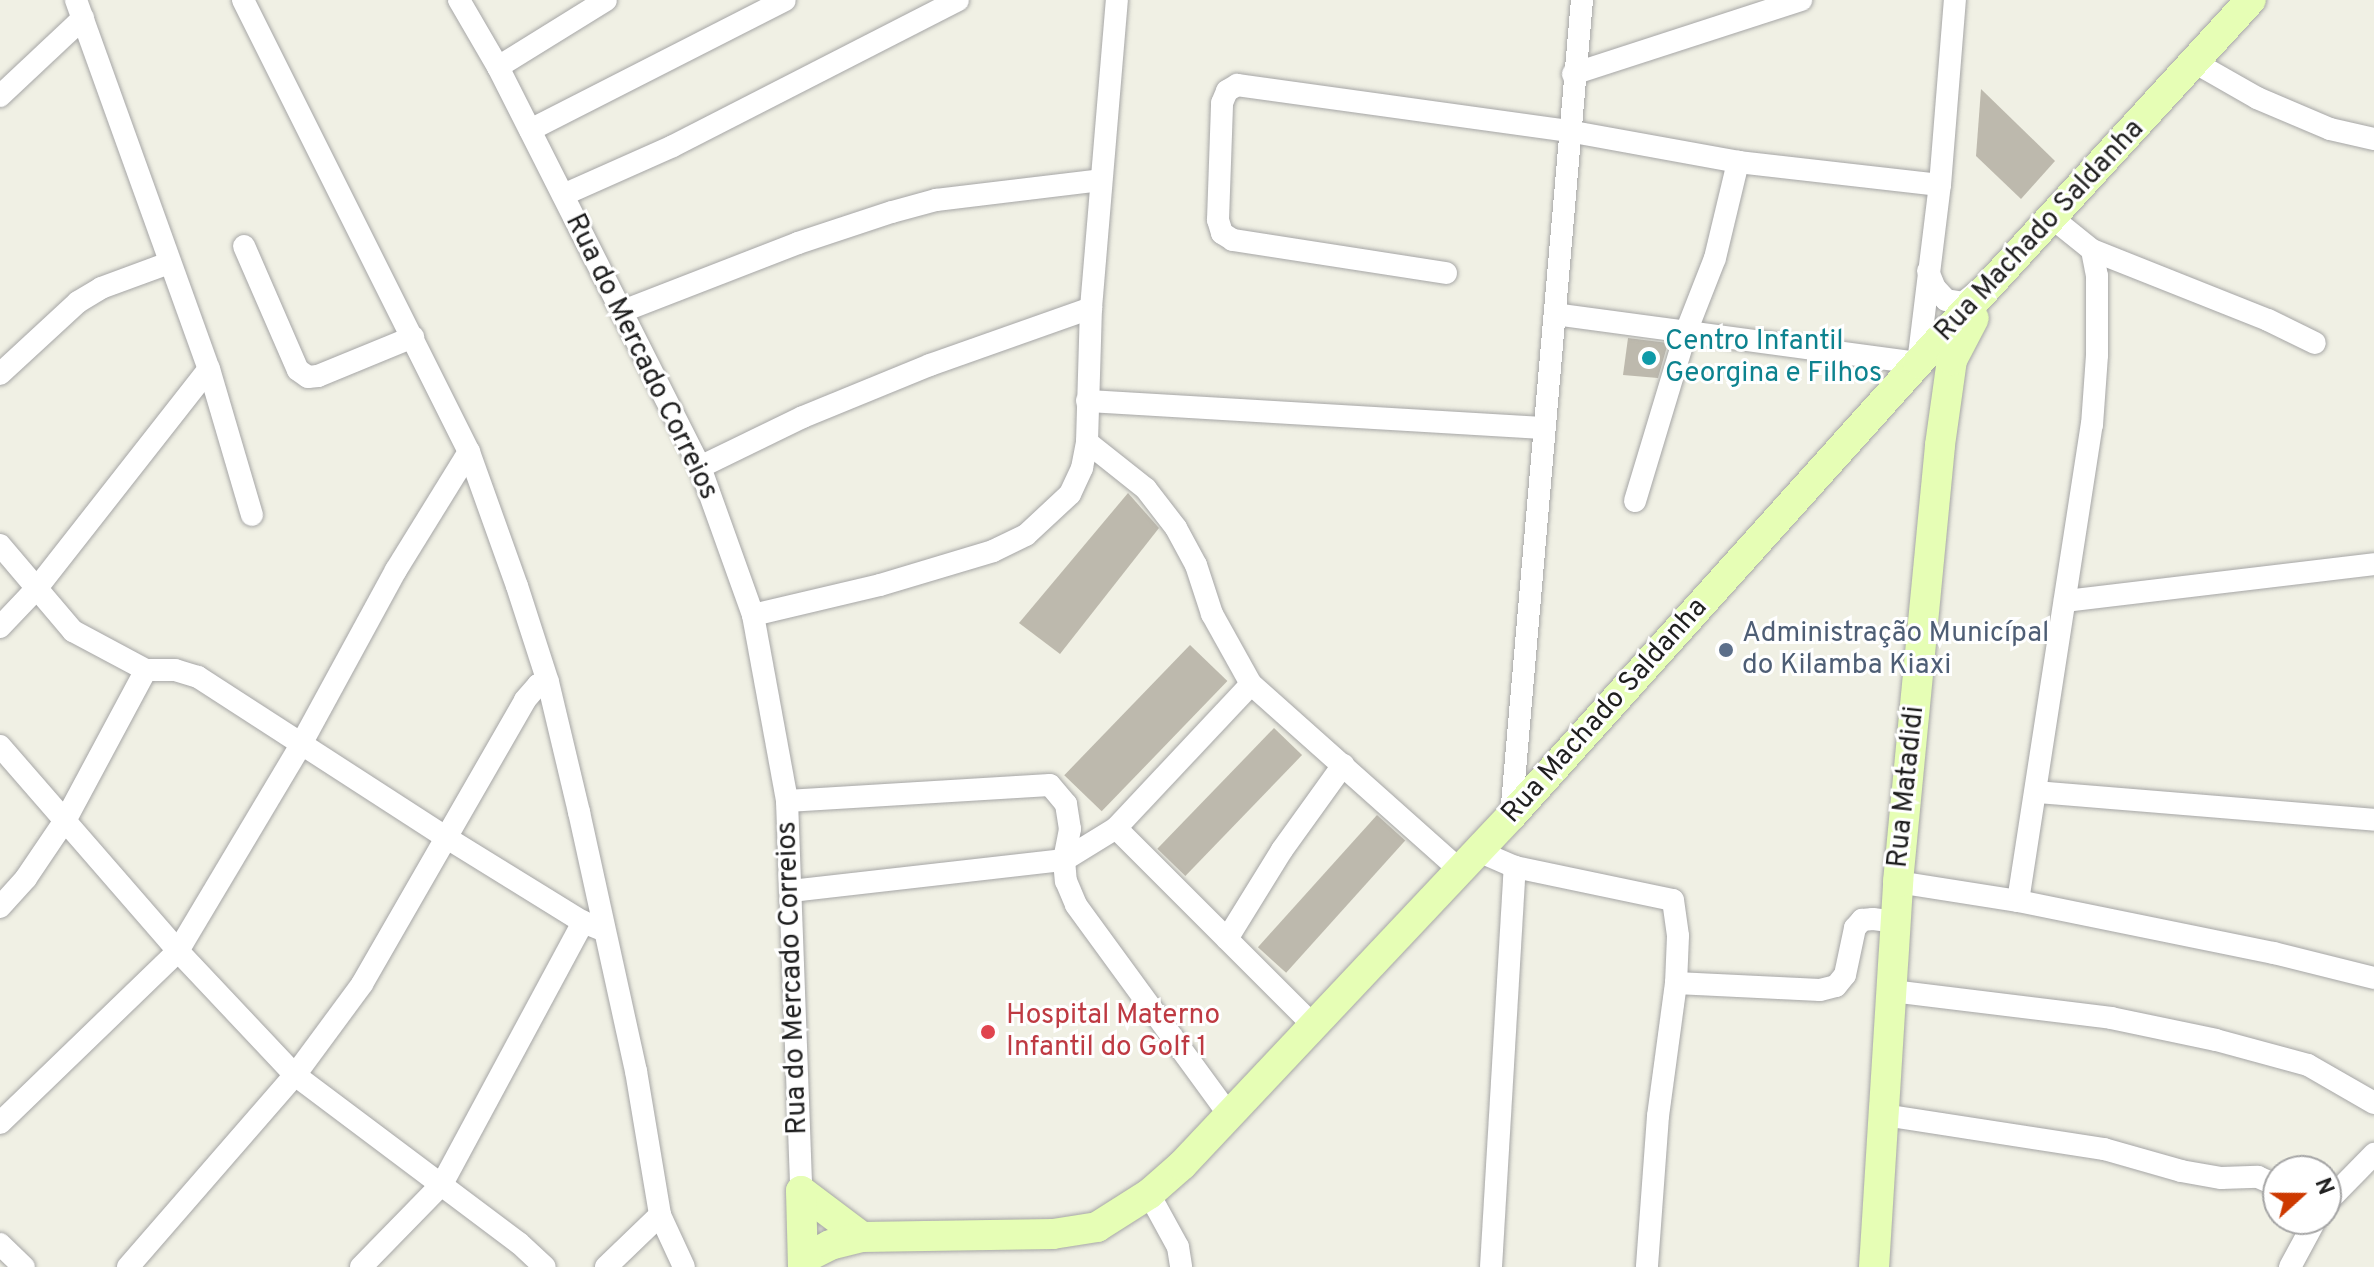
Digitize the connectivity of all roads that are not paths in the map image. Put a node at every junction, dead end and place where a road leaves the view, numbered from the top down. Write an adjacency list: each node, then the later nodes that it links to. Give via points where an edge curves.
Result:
1 (243, 0): 34 (street)
2 (459, 0): 13 (street, Rua do Mercado Correios)
3 (606, 0): 13 (street)
4 (785, 0): 16 (street)
5 (958, 0): 22 (street, via 673,146)
6 (1117, 0): 20 (street)
7 (1582, 0): 14 (street)
8 (1801, 0): 14 (street)
9 (1955, 0): 21 (street)
10 (2251, 0): 12 (street, Rua Machado Saldanha)
11 (80, 9): 15 (street); 26 (street)
12 (2194, 62): 18 (street, via 2315,123); 23 (street, Rua Machado Saldanha)
13 (498, 67): 16 (street, Rua do Mercado Correios)
14 (1573, 74): 17 (street)
15 (0, 96)
16 (530, 130): 22 (street, Rua do Mercado Correios)
17 (1568, 131): 19 (street); 29 (street, via 1237,85 1227,91 1222,103 1222,233 1233,240); 32 (street)
18 (2374, 139)
19 (1738, 162): 21 (street); 33 (street, via 1715,258)
20 (1101, 180): 30 (street); 31 (street, via 936,200 892,212)
21 (1940, 185): 27 (street)
22 (563, 195): 31 (street, Rua do Mercado Correios)
23 (2051, 217): 25 (street); 28 (street, Rua Machado Saldanha)
24 (244, 246): 34 (street, via 298,370 308,377)
25 (2092, 250): 35 (street); 51 (street, via 2097,276 2092,425)
26 (169, 263): 37 (street); 38 (street, via 78,302)
27 (1928, 270): 28 (street, via 1946,300 1963,303); 36 (street)
28 (2001, 272): 36 (street, Rua Machado Saldanha); 43 (street, Rua Matadidi, via 1952,360)
29 (1446, 273)
30 (1091, 308): 39 (street); 45 (street, via 930,365)
31 (623, 311): 45 (street, Rua do Mercado Correios)
32 (1555, 314): 33 (street); 41 (street)
33 (1686, 332): 36 (street); 46 (street)
34 (413, 337): 44 (street)
35 (2315, 343)
36 (1918, 363): 40 (street, Rua Machado Saldanha)
37 (209, 369): 47 (street); 50 (street)
38 (0, 374)
39 (1087, 401): 41 (street); 42 (street)
40 (1876, 410): 43 (street, via 1903,394 1929,399 1939,420); 62 (street, Rua Machado Saldanha)
41 (1544, 428): 62 (street)
42 (1087, 442): 52 (street, via 1070,494 1026,535 993,551 880,585); 56 (street, via 1146,489 1176,528 1196,565 1212,614)
43 (1940, 445): 70 (street, Rua Matadidi)
44 (469, 452): 55 (street); 58 (street, via 396,570)
45 (700, 467): 52 (street, Rua do Mercado Correios)
46 (1635, 501)
47 (252, 515)
48 (0, 545): 50 (street)
49 (2374, 564): 51 (street)
50 (37, 588): 53 (street); 54 (street, via 73,631)
51 (2065, 601): 60 (street)
52 (753, 615): 61 (street, Rua do Mercado Correios)
53 (0, 627)
54 (146, 670): 58 (street, via 198,677); 63 (street)
55 (548, 682): 66 (street, via 525,700); 75 (street)
56 (1251, 684): 59 (street); 65 (street)
57 (0, 746): 63 (street)
58 (300, 746): 66 (street); 77 (street)
59 (1343, 765): 68 (street); 76 (street)
60 (2037, 792): 64 (street); 72 (street)
61 (787, 801): 67 (street, via 1050,785 1066,804 1070,829); 71 (street, Rua do Mercado Correios)
62 (1511, 816): 68 (street, Rua Machado Saldanha)
63 (66, 819): 73 (street); 77 (street)
64 (2374, 820)
65 (1116, 828): 67 (street); 76 (street)
66 (447, 838): 75 (street); 82 (street, via 362,984)
67 (1064, 860): 71 (street); 84 (street, via 1076,905)
68 (1469, 860): 69 (street); 81 (street, Rua Machado Saldanha)
69 (1515, 867): 79 (street, via 1673,900); 105 (street)
70 (1898, 882): 72 (street); 74 (street, Rua Matadidi)
71 (791, 891): 91 (street, Rua do Mercado Correios)
72 (2018, 901): 78 (street)
73 (0, 907)
74 (1896, 922): 79 (street, via 1862,920 1855,928 1845,975 1836,986 1820,990); 80 (street, Rua Matadidi)
75 (593, 926): 89 (street); 93 (street, via 636,1071)
76 (1227, 939): 81 (street)
77 (178, 951): 82 (street); 86 (street)
78 (2374, 978)
79 (1676, 983): 106 (street, via 1658,1116)
80 (1892, 991): 83 (street, via 2111,1018 2216,1040 2308,1065); 85 (street, Rua Matadidi)
81 (1313, 1025): 84 (street, Rua Machado Saldanha)
82 (295, 1075): 89 (street); 99 (street)
83 (2374, 1103)
84 (1229, 1115): 92 (street, Rua Machado Saldanha)
85 (1884, 1115): 88 (street, via 2104,1149 2221,1178); 107 (street, Rua Matadidi)
86 (0, 1123)
87 (2374, 1154): 90 (street)
88 (2262, 1179)
89 (442, 1184): 100 (street); 101 (street)
90 (2342, 1187)
91 (801, 1191): 95 (street); 97 (street, Rua do Mercado Correios)
92 (1149, 1194): 95 (street, Rua Machado Saldanha, via 1097,1227 1053,1234); 104 (street, via 1178,1247)
93 (660, 1215): 102 (street); 103 (street)
94 (2307, 1235): 108 (street)
95 (862, 1237): 97 (street, Rua Machado Saldanha, via 830,1245)
96 (0, 1244): 98 (street)
97 (803, 1263)
98 (24, 1267)
99 (128, 1267)
100 (361, 1267)
101 (545, 1267)
102 (606, 1267)
103 (684, 1267)
104 (1181, 1267)
105 (1491, 1267)
106 (1647, 1267)
107 (1874, 1267)
108 (2290, 1267)

